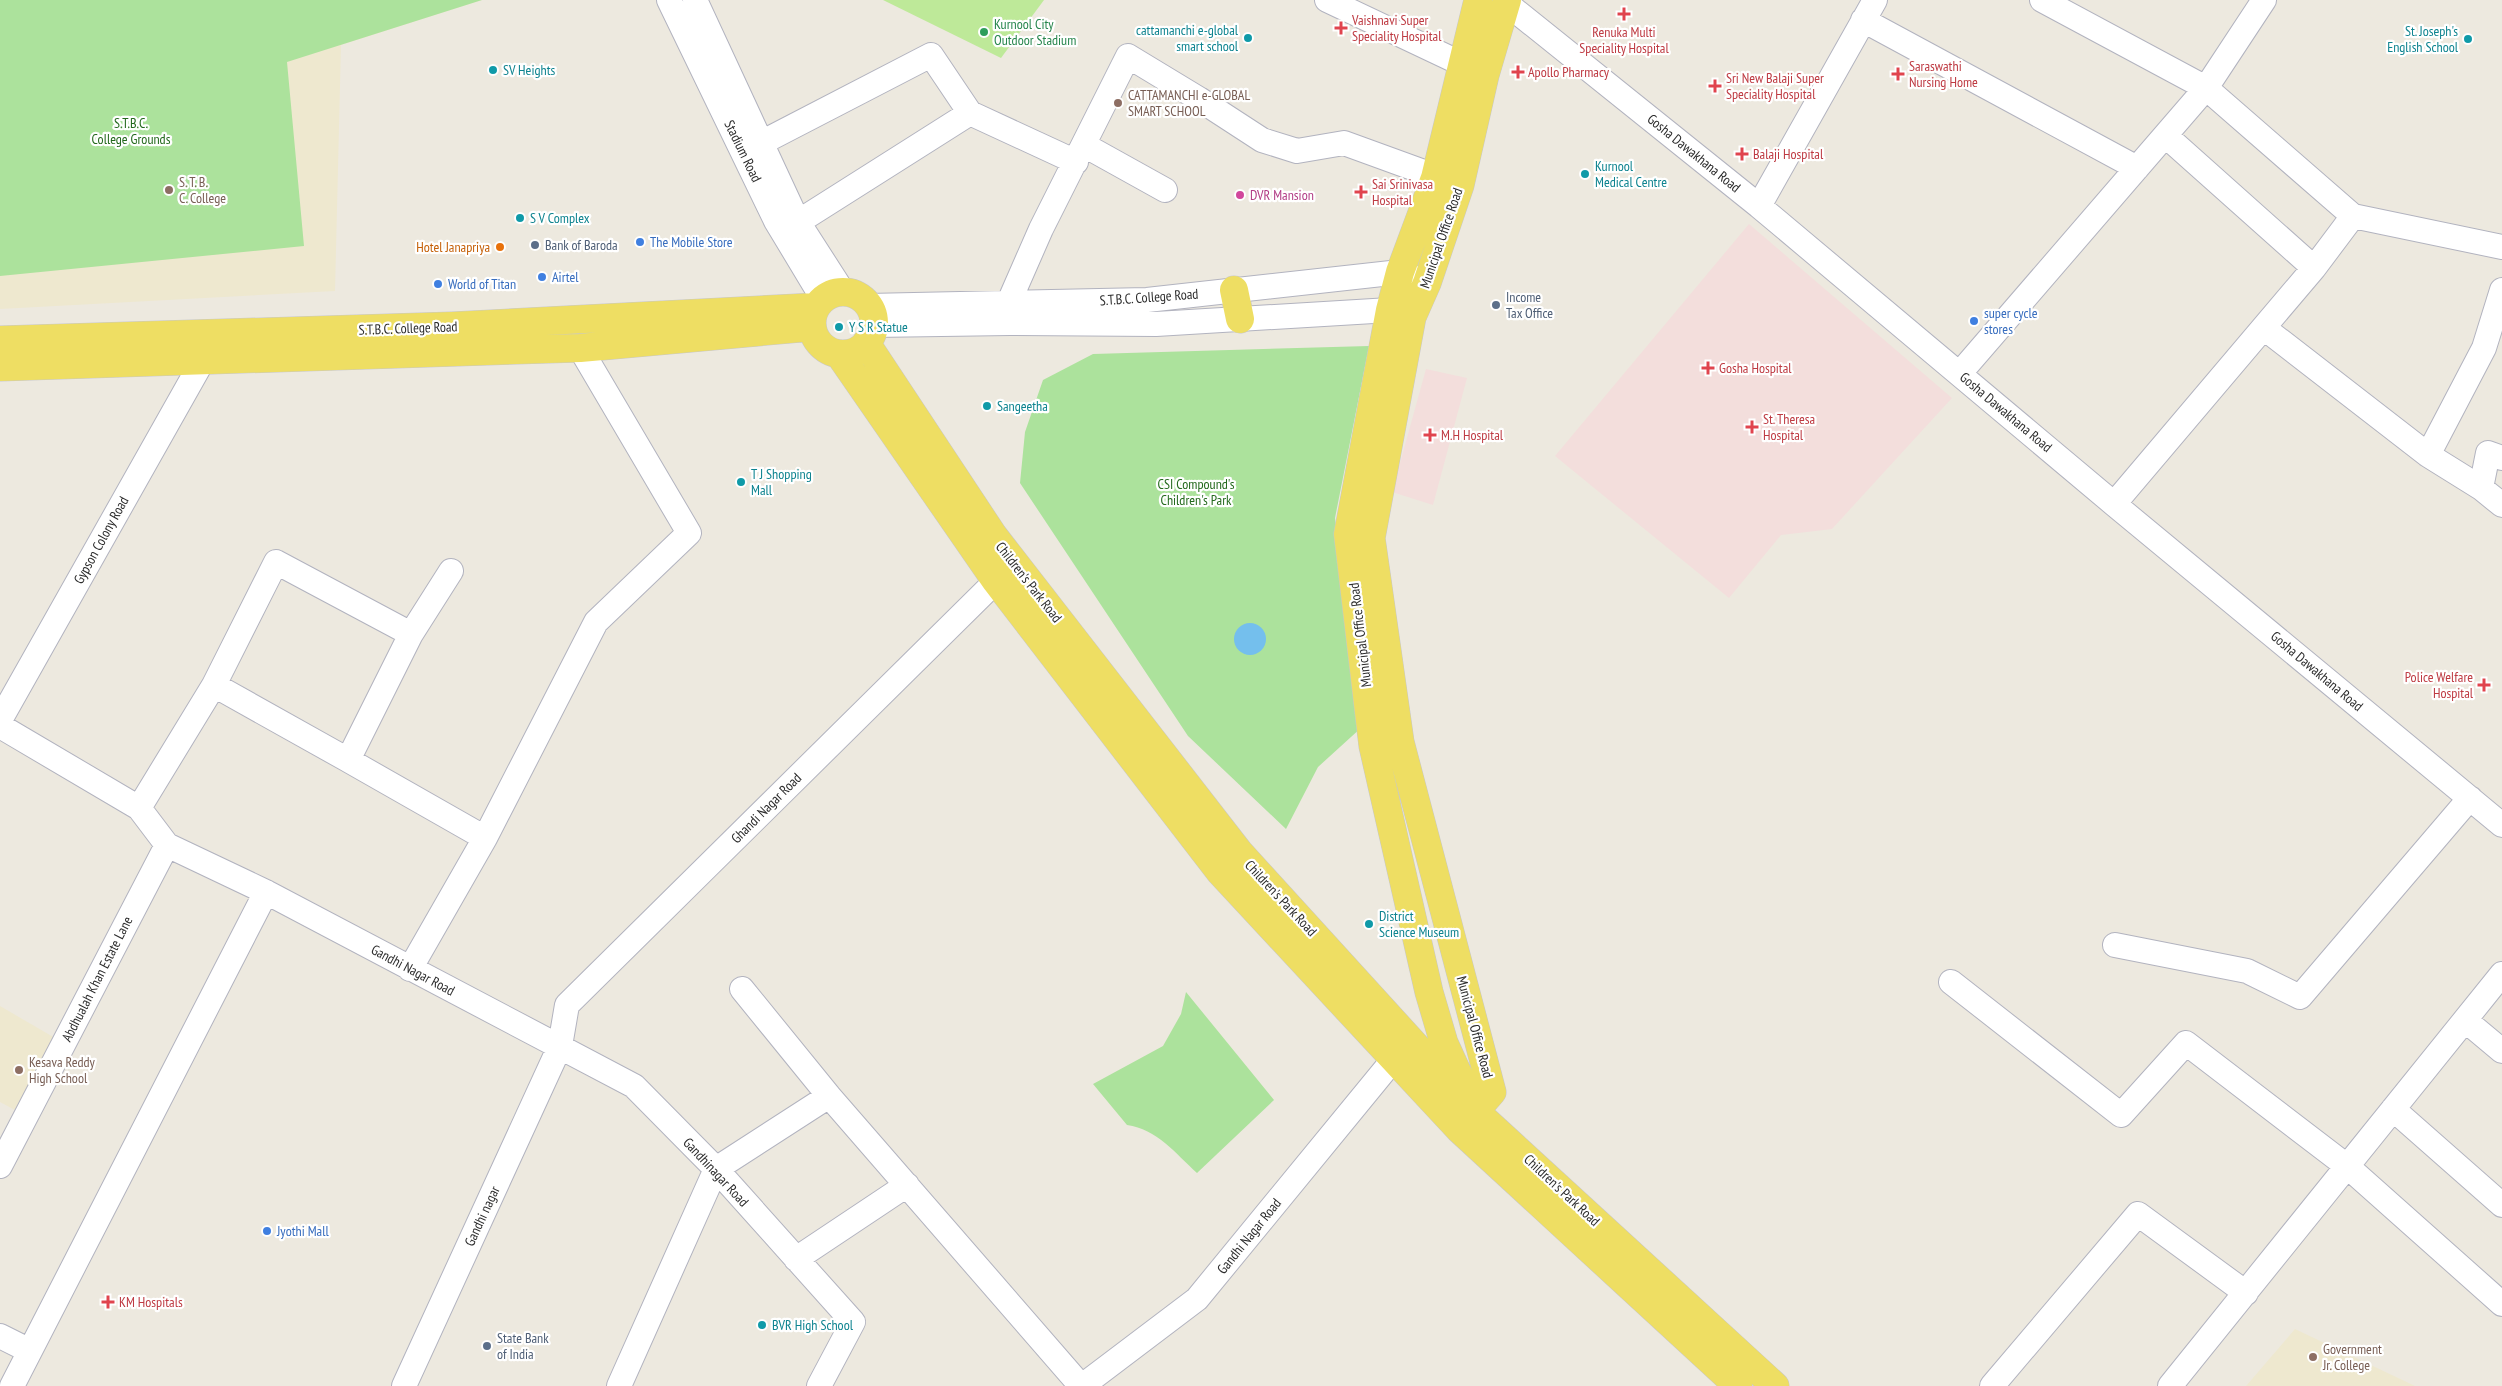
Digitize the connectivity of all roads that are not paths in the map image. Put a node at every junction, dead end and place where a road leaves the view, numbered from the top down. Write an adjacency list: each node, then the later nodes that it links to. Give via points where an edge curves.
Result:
1 (669, 0): 28 (street, Stadium Road, via 776,220)
2 (695, 0): 13 (street, Stadium Road)
3 (1327, 0): 9 (street)
4 (1478, 0): 9 (main road, Municipal Office Road)
5 (2042, 0): 10 (street)
6 (1507, 1): 9 (main road, Municipal Office Road); 18 (street, Gosha Dawakhana Road)
7 (2257, 2): 10 (street)
8 (1870, 6): 15 (street); 18 (street)
9 (1473, 70): 16 (main road, Municipal Office Road)
10 (2206, 88): 12 (street); 19 (street)
11 (970, 112): 13 (street, via 931,56); 14 (street); 20 (street)
12 (2166, 136): 15 (street); 22 (street)
13 (762, 143): 20 (street, Stadium Road)
14 (1080, 154): 16 (street, via 1128,56 1262,140 1297,151 1344,143); 17 (street); 27 (street, via 1041,229)
15 (2137, 168): 38 (street)
16 (1448, 182): 23 (main road, Municipal Office Road); 24 (main road, Municipal Office Road)
17 (1165, 190)
18 (1759, 206): 38 (street, Gosha Dawakhana Road)
19 (2353, 216): 21 (street); 22 (street)
20 (798, 222): 28 (street, Stadium Road)
21 (2502, 247)
22 (2314, 268): 32 (street)
23 (1400, 272): 24 (street, S.T.B.C. College Road); 25 (street, S.T.B.C. College Road); 29 (main road, Municipal Office Road)
24 (1427, 283): 29 (main road, Municipal Office Road)
25 (1234, 290): 27 (street, S.T.B.C. College Road, via 1147,300); 30 (main road)
26 (2502, 290): 39 (street, via 2484,348)
27 (1009, 302): 31 (street, S.T.B.C. College Road)
28 (824, 306): 31 (main road, via 853,294); 33 (main road, S.T.B.C. College Road, via 452,326); 34 (main road, S.T.B.C. College Road); 35 (main road, via 814,336 821,345)
29 (1401, 314): 30 (street); 68 (main road, Municipal Office Road, via 1348,534 1373,746 1429,992); 68 (main road, Municipal Office Road, via 1371,538 1400,742 1492,1092)
30 (1240, 319): 31 (street, via 1156,324)
31 (869, 325): 35 (main road, via 849,353); 68 (main road, Children's Park Road, via 993,535 1239,852)
32 (2264, 328): 39 (street); 42 (street)
33 (0, 340)
34 (580, 348): 36 (main road, S.T.B.C. College Road); 54 (street, via 689,533 596,622)
35 (839, 354): 45 (main road, Children's Park Road)
36 (203, 360): 37 (main road, S.T.B.C. College Road); 48 (street, Gypson Colony Road)
37 (0, 366)
38 (1960, 373): 42 (street, Gosha Dawakhana Road)
39 (2428, 455): 41 (street)
40 (2502, 458): 41 (street, via 2488,453)
41 (2482, 488): 43 (street)
42 (2114, 504): 51 (street, Gosha Dawakhana Road)
43 (2502, 505)
44 (451, 571): 46 (street)
45 (996, 581): 63 (street, Ghandi Nagar Road, via 567,1005); 65 (main road, Children's Park Road, via 1220,872)
46 (411, 634): 47 (street, via 276,562); 50 (street)
47 (214, 685): 50 (street); 52 (street)
48 (0, 720)
49 (0, 726): 52 (street)
50 (348, 760): 54 (street)
51 (2470, 798): 53 (street, Gosha Dawakhana Road); 57 (street, via 2300,997 2247,971)
52 (139, 808): 55 (street)
53 (2502, 825)
54 (485, 838): 58 (street)
55 (167, 845): 56 (street, Gandhi Nagar Road); 69 (street, Abdhualah Khan Estate Lane)
56 (266, 892): 58 (street, Gandhi Nagar Road); 78 (street)
57 (2116, 945)
58 (410, 969): 63 (street, Gandhi Nagar Road)
59 (2502, 974): 62 (street)
60 (1951, 982): 70 (street, via 2121,1115 2186,1043)
61 (742, 989): 66 (street, Gandhi Nagar Road)
62 (2465, 1020): 64 (street); 67 (street)
63 (560, 1046): 71 (street, Gandhinagar Road, via 634,1086); 80 (street, Gandhi nagar)
64 (2502, 1051)
65 (1393, 1060): 68 (main road, Children's Park Road); 83 (street, Gandhi Nagar Road, via 1197,1299)
66 (830, 1096): 71 (street); 72 (street, Gandhi Nagar Road)
67 (2393, 1109): 70 (street); 73 (street)
68 (1467, 1120): 84 (main road, Children's Park Road); 85 (main road, Children's Park Road)
69 (0, 1166)
70 (2348, 1167): 75 (street); 76 (street)
71 (716, 1170): 74 (street, Gandhinagar Road); 81 (street)
72 (907, 1185): 74 (street); 83 (street, Gandhi Nagar Road)
73 (2502, 1205)
74 (796, 1259): 82 (street, Gandhinagar Road, via 853,1322)
75 (2246, 1293): 86 (street, via 2138,1214); 87 (street)
76 (2502, 1304)
77 (0, 1336): 78 (street)
78 (30, 1351): 79 (street)
79 (12, 1386)
80 (404, 1386)
81 (619, 1386)
82 (819, 1386)
83 (1081, 1386)
84 (1738, 1386)
85 (1774, 1386)
86 (1992, 1386)
87 (2170, 1386)

